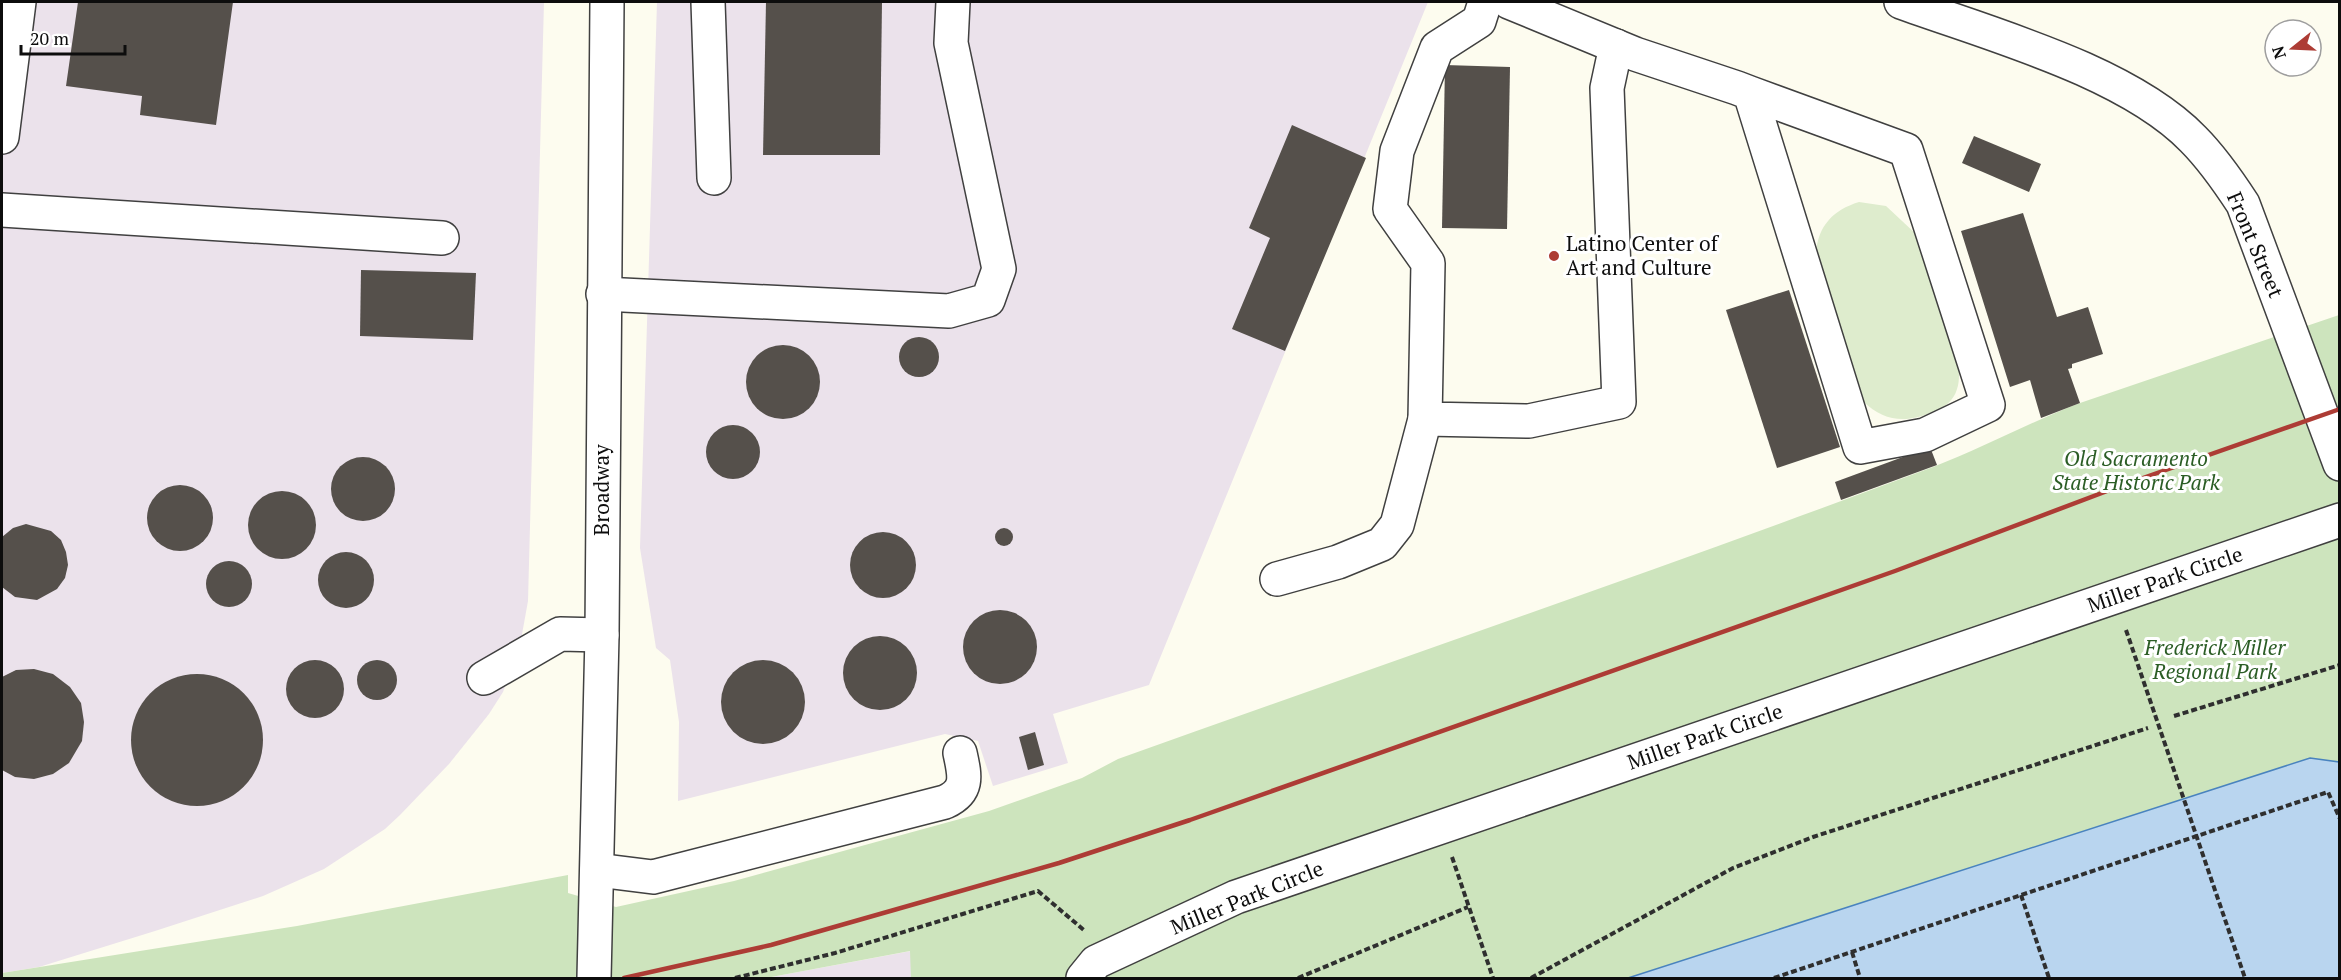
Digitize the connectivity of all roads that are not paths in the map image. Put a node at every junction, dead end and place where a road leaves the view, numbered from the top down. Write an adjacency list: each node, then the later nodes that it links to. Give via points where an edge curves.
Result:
1 (19, 2): 10 (street)
2 (607, 2): 14 (street, Broadway)
3 (708, 2): 11 (street)
4 (953, 2): 14 (street, via 951,43 999,269 988,300 949,311)
5 (1485, 2): 15 (street, via 1479,21 1437,48 1397,151 1390,209 1428,264)
6 (1509, 2): 8 (street)
7 (1901, 2): 16 (street, Front Street, via 2070,63 2135,95 2192,137 2220,168 2243,204)
8 (1616, 46): 9 (street); 15 (street, via 1607,88 1619,402 1529,421)
9 (1750, 93): 9 (street, via 1906,150 1988,405 1925,435 1860,447)
10 (2, 137)
11 (714, 178)
12 (2, 210): 13 (street)
13 (442, 238)
14 (603, 294): 19 (street, Broadway)
15 (1425, 419): 18 (street, via 1397,525 1382,544 1338,562)
16 (2340, 464)
17 (2340, 520): 24 (street, Miller Park Circle, via 1236,897 1096,962)
18 (1277, 579)
19 (602, 636): 20 (street, via 560,634); 22 (street, Broadway)
20 (484, 678)
21 (960, 753): 22 (street, via 965,784 945,802 653,877)
22 (597, 870): 23 (street, Broadway)
23 (594, 978)
24 (1083, 978)

